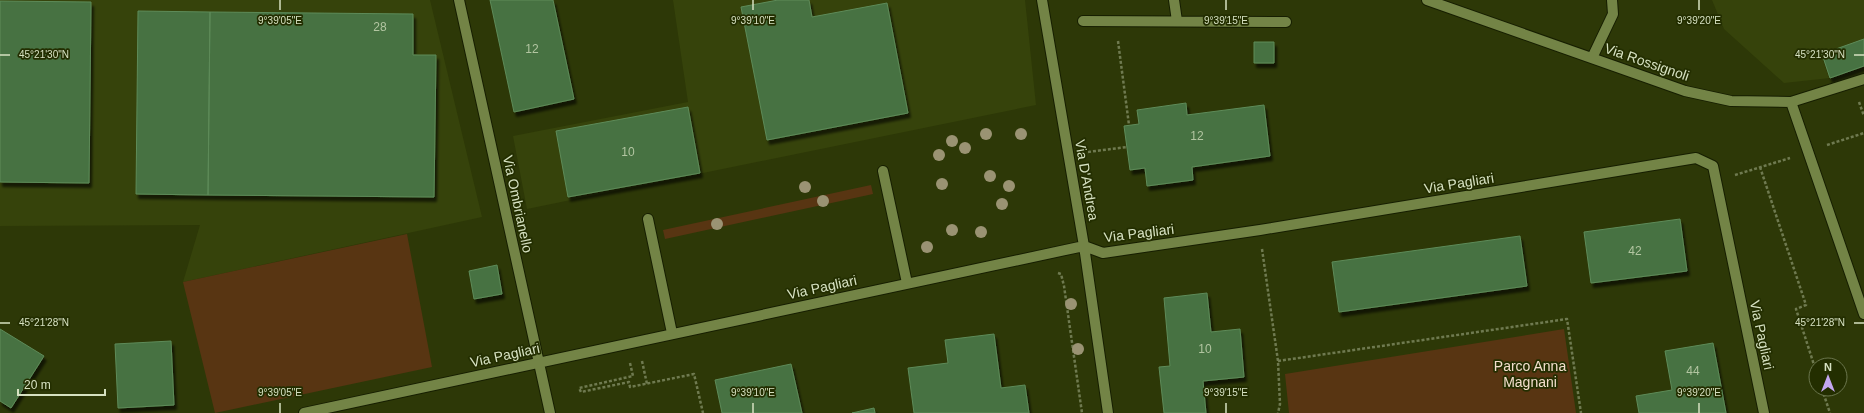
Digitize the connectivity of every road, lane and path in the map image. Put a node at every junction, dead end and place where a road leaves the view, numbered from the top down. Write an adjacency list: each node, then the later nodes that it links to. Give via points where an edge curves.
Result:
1 (459, 0): 27 (street, Via Ombrianello)
2 (1042, 0): 15 (street, Via D'Andrea)
3 (1174, 0): 8 (street)
4 (1427, 0): 10 (street, Via Rossignoli)
5 (1612, 0): 10 (street, via 1613,14)
6 (1083, 21): 7 (street)
7 (1115, 21): 8 (street); 13 (path)
8 (1177, 22): 9 (street)
9 (1286, 22)
10 (1592, 58): 12 (street, Via Rossignoli, via 1685,91 1732,101)
11 (1864, 79): 12 (street, Via Rossignoli)
12 (1791, 102): 23 (street)
13 (1129, 125)
14 (1127, 147): 15 (path)
15 (1068, 153): 20 (street, Via D'Andrea)
16 (1760, 167): 26 (path, via 1806,305 1796,309)
17 (883, 171): 22 (street)
18 (648, 219): 24 (street)
19 (1260, 230): 20 (street, Via Pagliari, via 1103,253); 28 (path); 37 (street, Via Pagliari, via 1696,158 1713,166)
20 (1084, 246): 22 (street, Via Pagliari); 34 (street, Via D'Andrea)
21 (1053, 272): 33 (path, via 1062,274)
22 (907, 283): 24 (street, Via Pagliari)
23 (1864, 314)
24 (672, 334): 25 (street, Via Pagliari)
25 (626, 343): 27 (street, Via Pagliari); 32 (path, via 633,376 579,388 581,392 629,382 630,387 694,374)
26 (1811, 357)
27 (539, 362): 30 (street, Via Pagliari); 31 (street, Via Ombrianello)
28 (1278, 362): 35 (path); 36 (path, via 1567,319)
29 (1825, 397): 38 (path)
30 (304, 413)
31 (550, 413)
32 (703, 413)
33 (1082, 413)
34 (1108, 413)
35 (1278, 413)
36 (1582, 413)
37 (1764, 413)
38 (1830, 413)

